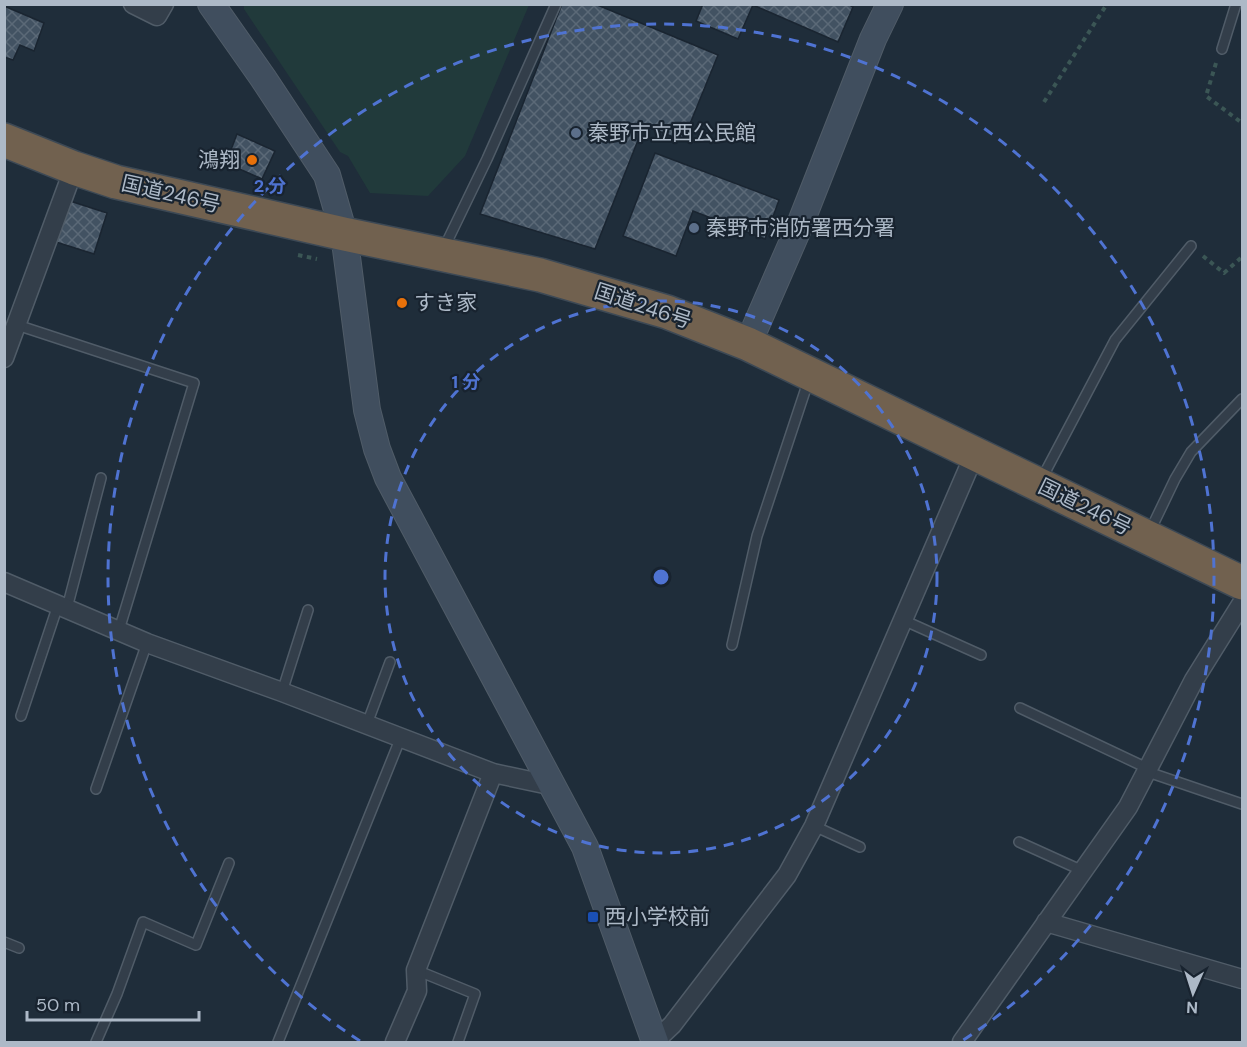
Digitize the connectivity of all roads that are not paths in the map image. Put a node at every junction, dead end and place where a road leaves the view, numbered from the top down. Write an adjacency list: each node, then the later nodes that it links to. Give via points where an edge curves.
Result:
1 (133, 4): 2 (street, via 157,16)
2 (164, 4)
3 (211, 4): 10 (street, via 327,175)
4 (556, 4): 12 (lane)
5 (890, 4): 14 (street)
6 (1236, 4): 7 (lane)
7 (1222, 49)
8 (4, 140): 9 (highway, 国道246号)
9 (74, 168): 10 (highway, 国道246号, via 116,182); 13 (street)
10 (344, 234): 12 (highway, 国道246号); 40 (street, via 367,410 384,468)
11 (1191, 246): 20 (lane, via 1115,340)
12 (441, 255): 14 (highway, 国道246号, via 540,275 612,295)
13 (17, 325): 15 (street); 28 (lane, via 194,383)
14 (748, 344): 16 (highway, 国道246号)
15 (4, 358)
16 (811, 375): 18 (highway, 国道246号); 30 (lane, via 757,536)
17 (1242, 399): 21 (lane, via 1191,452)
18 (975, 453): 20 (highway, 国道246号); 27 (street)
19 (101, 477): 25 (lane)
20 (1039, 484): 21 (highway, 国道246号)
21 (1148, 537): 23 (highway, 国道246号)
22 (4, 582): 25 (street)
23 (1242, 583)
24 (1242, 603): 38 (street, via 1194,680)
25 (62, 606): 28 (street); 35 (lane)
26 (308, 610): 33 (lane)
27 (903, 620): 31 (lane); 43 (street)
28 (119, 630): 29 (street)
29 (147, 643): 33 (street); 41 (lane)
30 (732, 645)
31 (981, 655)
32 (390, 662): 36 (lane)
33 (282, 692): 36 (street)
34 (1020, 708): 38 (lane)
35 (21, 716)
36 (367, 724): 37 (street)
37 (401, 737): 39 (street); 54 (lane)
38 (1148, 770): 42 (lane); 47 (street, via 1128,807)
39 (493, 773): 40 (street); 51 (street)
40 (554, 786): 57 (street, via 585,847)
41 (96, 789)
42 (1242, 804)
43 (814, 826): 45 (lane); 57 (street, via 770,899)
44 (1019, 842): 47 (lane)
45 (860, 847)
46 (230, 863): 53 (lane, via 196,945 143,922)
47 (1083, 871): 48 (street)
48 (1047, 922): 52 (street); 58 (street)
49 (4, 942): 50 (lane)
50 (19, 948)
51 (416, 969): 55 (street, via 417,991); 56 (lane, via 475,994)
52 (1242, 979)
53 (96, 1042)
54 (278, 1042)
55 (395, 1042)
56 (458, 1042)
57 (655, 1042)
58 (962, 1042)

